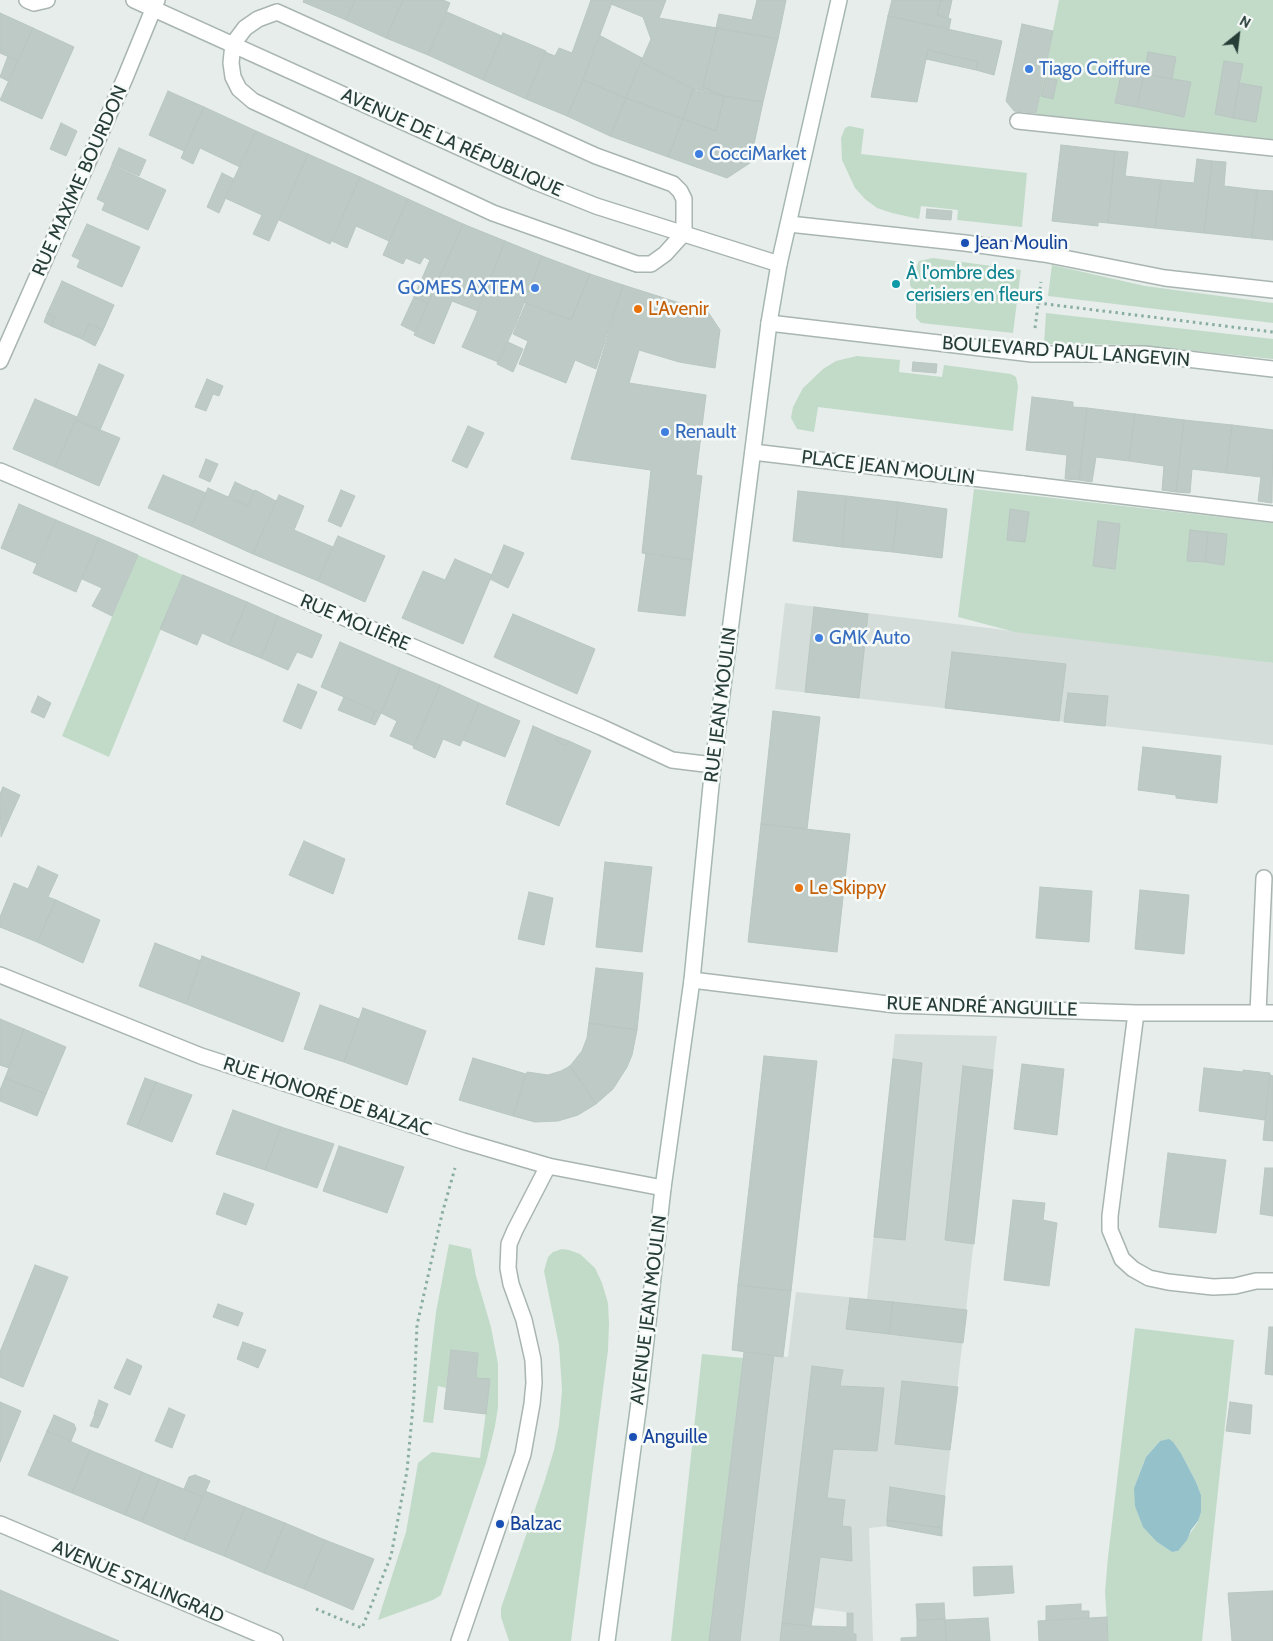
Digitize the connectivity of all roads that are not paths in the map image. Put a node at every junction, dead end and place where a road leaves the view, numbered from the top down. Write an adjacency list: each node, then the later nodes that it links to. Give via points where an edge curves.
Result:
1 (27, 0): 2 (street, via 34,3)
2 (47, 0)
3 (134, 0): 5 (street, AVENUE DE LA RÉPUBLIQUE)
4 (839, 0): 9 (street, RUE JEAN MOULIN)
5 (155, 4): 6 (street, AVENUE DE LA RÉPUBLIQUE); 14 (street, RUE MAXIME BOURDON)
6 (233, 44): 10 (street, AVENUE DE LA RÉPUBLIQUE, via 536,182 596,206); 10 (street, via 245,28 277,12 596,156 673,184 684,200); 10 (street, via 233,77 253,101 493,212 637,264 650,264 665,254)
7 (1018, 121): 8 (street)
8 (1273, 148)
9 (789, 224): 11 (street, RUE JEAN MOULIN); 12 (street, via 1035,252 1165,278)
10 (684, 233): 11 (street, AVENUE DE LA RÉPUBLIQUE)
11 (780, 264): 13 (street, RUE JEAN MOULIN)
12 (1273, 290)
13 (769, 323): 15 (street, BOULEVARD PAUL LANGEVIN, via 1032,354 1144,354); 16 (street, RUE JEAN MOULIN)
14 (0, 361)
15 (1273, 369)
16 (752, 452): 18 (street, PLACE JEAN MOULIN); 19 (street, RUE JEAN MOULIN)
17 (0, 471): 19 (street, RUE MOLIÈRE, via 672,760)
18 (1273, 514)
19 (713, 765): 22 (street, RUE JEAN MOULIN)
20 (1264, 878): 24 (street)
21 (0, 975): 25 (street, RUE HONORÉ DE BALZAC, via 201,1056)
22 (692, 980): 23 (street, RUE ANDRÉ ANGUILLE, via 896,1005); 26 (street, RUE JEAN MOULIN)
23 (1136, 1012): 24 (street, RUE ANDRÉ ANGUILLE); 27 (street, via 1110,1216 1110,1230 1118,1253 1133,1269 1148,1278 1168,1282 1213,1287)
24 (1266, 1013)
25 (548, 1166): 26 (street, RUE HONORÉ DE BALZAC); 30 (street, via 515,1230 508,1257 511,1284 533,1360 529,1430)
26 (663, 1188): 31 (street, AVENUE JEAN MOULIN)
27 (1273, 1281)
28 (0, 1524): 29 (street, AVENUE STALINGRAD)
29 (275, 1641)
30 (459, 1641)
31 (607, 1641)

